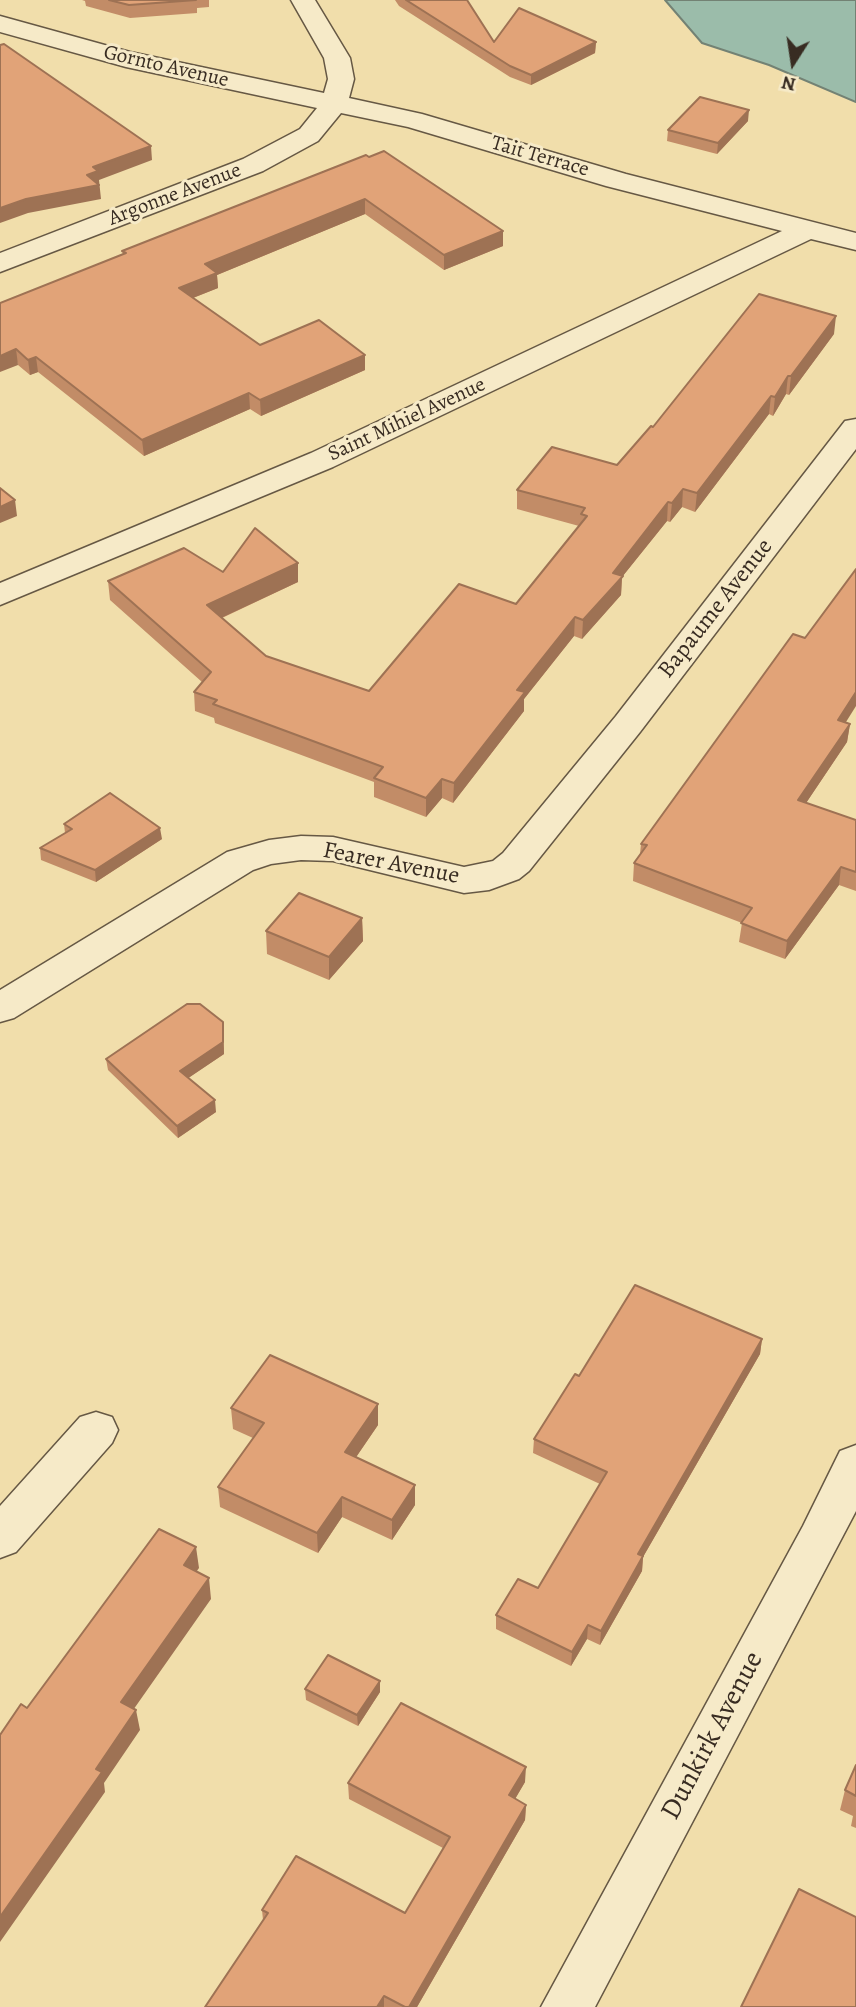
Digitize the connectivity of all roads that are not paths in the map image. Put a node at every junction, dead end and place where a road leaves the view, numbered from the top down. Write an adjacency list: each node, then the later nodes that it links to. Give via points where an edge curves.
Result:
1 (303, 0): 3 (street, via 337,58 341,79)
2 (0, 24): 3 (street, Gornto Avenue, via 126,59)
3 (334, 104): 4 (street, Tait Terrace, via 414,120); 6 (street, Argonne Avenue, via 309,135 253,165)
4 (808, 230): 5 (street, Tait Terrace); 8 (street, Saint Mihiel Avenue, via 322,460)
5 (856, 242)
6 (0, 263)
7 (856, 428): 9 (street, Bapaume Avenue)
8 (0, 594)
9 (575, 789): 10 (street, Fearer Avenue, via 516,862 489,877 464,880 333,849 301,848 240,861)
10 (0, 1008)
11 (96, 1430): 13 (street)
12 (856, 1464): 14 (street, Dunkirk Avenue)
13 (0, 1538)
14 (567, 2007)

